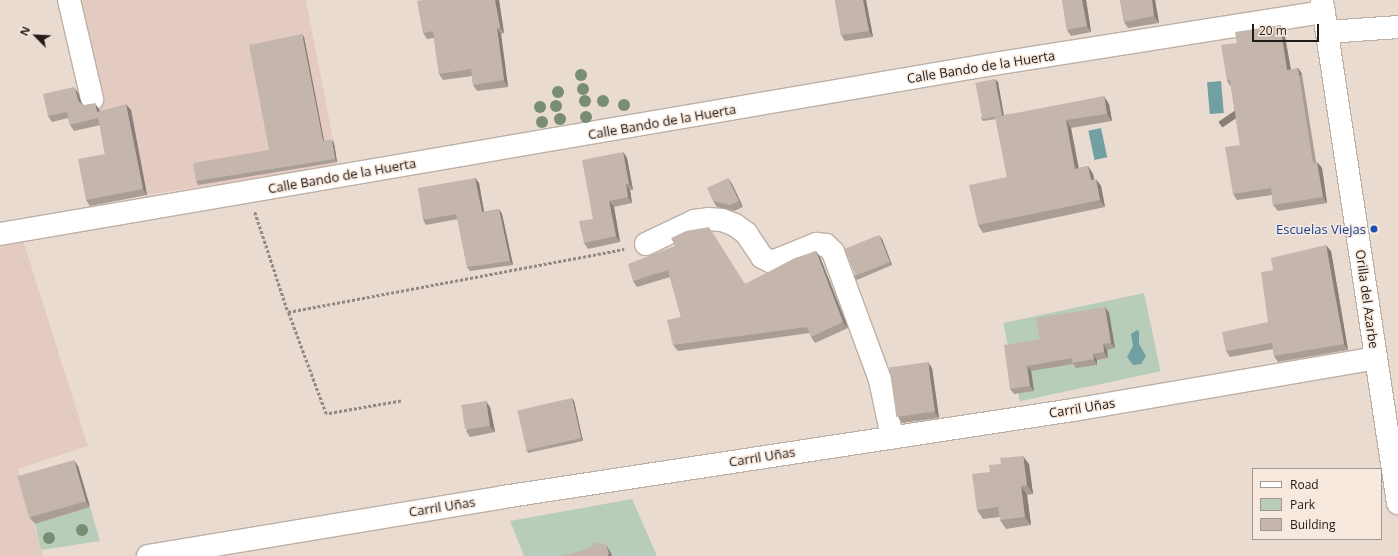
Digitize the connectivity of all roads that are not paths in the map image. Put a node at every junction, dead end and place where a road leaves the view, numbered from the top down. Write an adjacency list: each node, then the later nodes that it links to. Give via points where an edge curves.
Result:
1 (69, 0): 4 (street)
2 (1324, 15): 3 (street, Calle Bando de la Huerta); 5 (street, Calle Bando de la Huerta, via 981,66); 7 (street, Orilla del Azarbe)
3 (1398, 26)
4 (92, 99)
5 (0, 234)
6 (646, 244): 8 (street, via 694,221 708,219 722,220 746,233 762,257 772,262 816,244 826,245 833,252 880,380)
7 (1376, 358): 8 (street, Carril Uñas, via 1073,410); 9 (street, Orilla del Azarbe)
8 (892, 437): 10 (street, Carril Uñas, via 502,497)
9 (1398, 503)
10 (148, 556)

